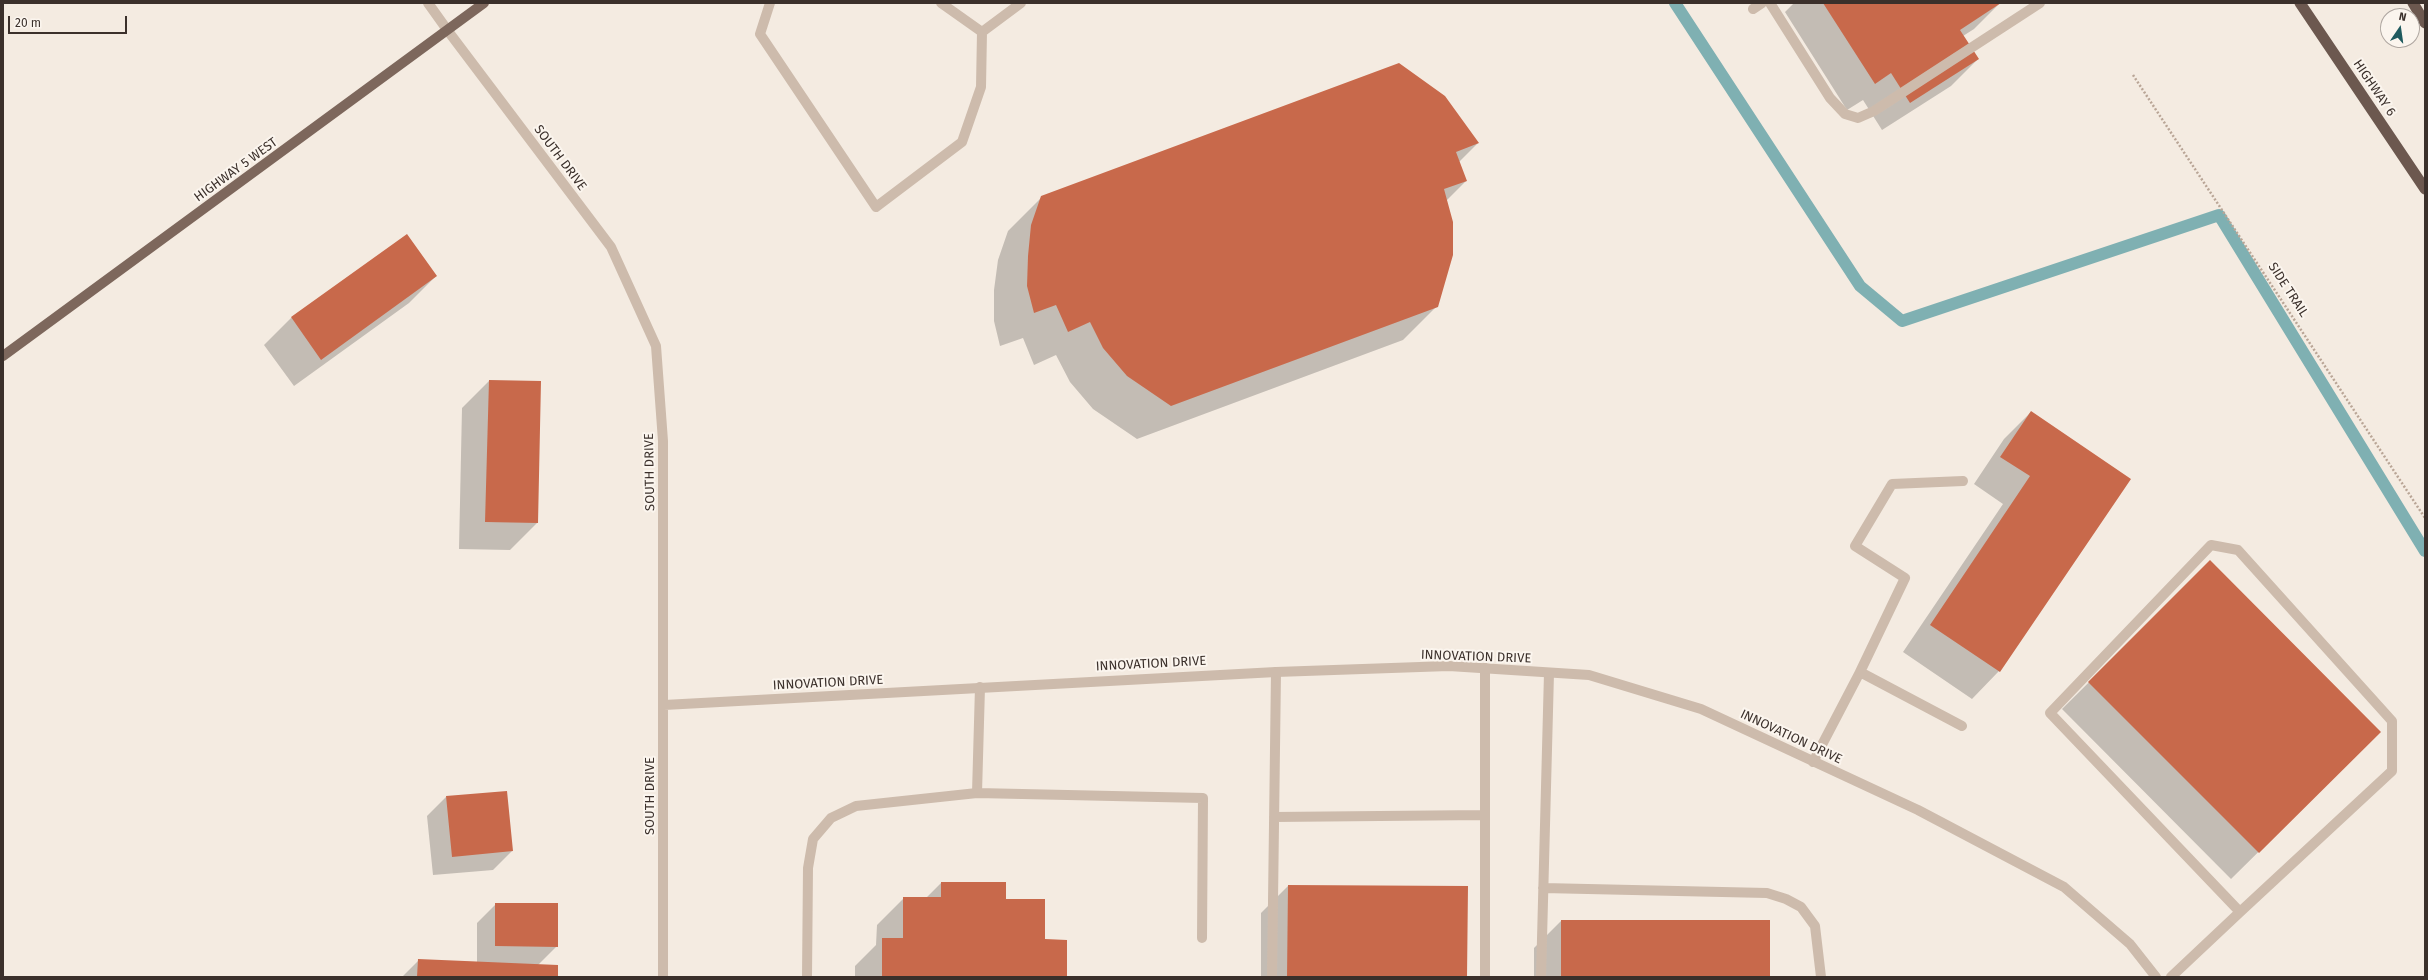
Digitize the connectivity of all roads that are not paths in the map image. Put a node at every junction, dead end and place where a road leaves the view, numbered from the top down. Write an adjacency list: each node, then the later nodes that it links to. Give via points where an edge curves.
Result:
1 (428, 3): 13 (street, SOUTH DRIVE)
2 (484, 3): 13 (main road, HIGHWAY 5 WEST)
3 (770, 3): 14 (street, via 760,34 876,207 962,142 981,87)
4 (941, 3): 14 (street)
5 (1021, 3): 14 (street)
6 (1762, 3): 11 (street)
7 (1770, 3): 8 (street, via 1830,98 1845,114 1858,118 1874,111)
8 (2040, 3)
9 (2300, 3): 15 (highway, HIGHWAY 6)
10 (2413, 3): 12 (highway)
11 (1753, 9)
12 (2425, 23)
13 (448, 31): 16 (main road, HIGHWAY 5 WEST); 23 (street, SOUTH DRIVE, via 611,247 656,346 663,441)
14 (982, 32)
15 (2425, 189)
16 (3, 356)
17 (1963, 481): 20 (street, via 1892,484 1855,546 1905,578)
18 (1485, 668): 19 (street, INNOVATION DRIVE, via 1449,666); 21 (street, INNOVATION DRIVE); 27 (street)
19 (1276, 672): 22 (street, INNOVATION DRIVE); 28 (street)
20 (1860, 672): 24 (street); 25 (street)
21 (1549, 673): 25 (street, INNOVATION DRIVE, via 1589,675 1701,709); 29 (street)
22 (980, 687): 23 (street, INNOVATION DRIVE); 26 (street)
23 (664, 705): 32 (street, SOUTH DRIVE)
24 (1962, 726)
25 (1813, 762): 38 (street, INNOVATION DRIVE, via 1918,810 2064,887 2130,944)
26 (977, 793): 31 (street, via 1202,798); 33 (street, via 856,806 830,818 813,839 808,868)
27 (1485, 815): 28 (street); 35 (street)
28 (1274, 817): 34 (street)
29 (1543, 888): 36 (street); 37 (street, via 1767,893 1786,899 1801,907 1815,926)
30 (2240, 912): 30 (street, via 2392,771 2392,721 2238,550 2211,545 2050,713); 39 (street)
31 (1202, 938)
32 (663, 977)
33 (807, 977)
34 (1272, 977)
35 (1485, 977)
36 (1541, 977)
37 (1821, 977)
38 (2156, 977)
39 (2170, 977)

